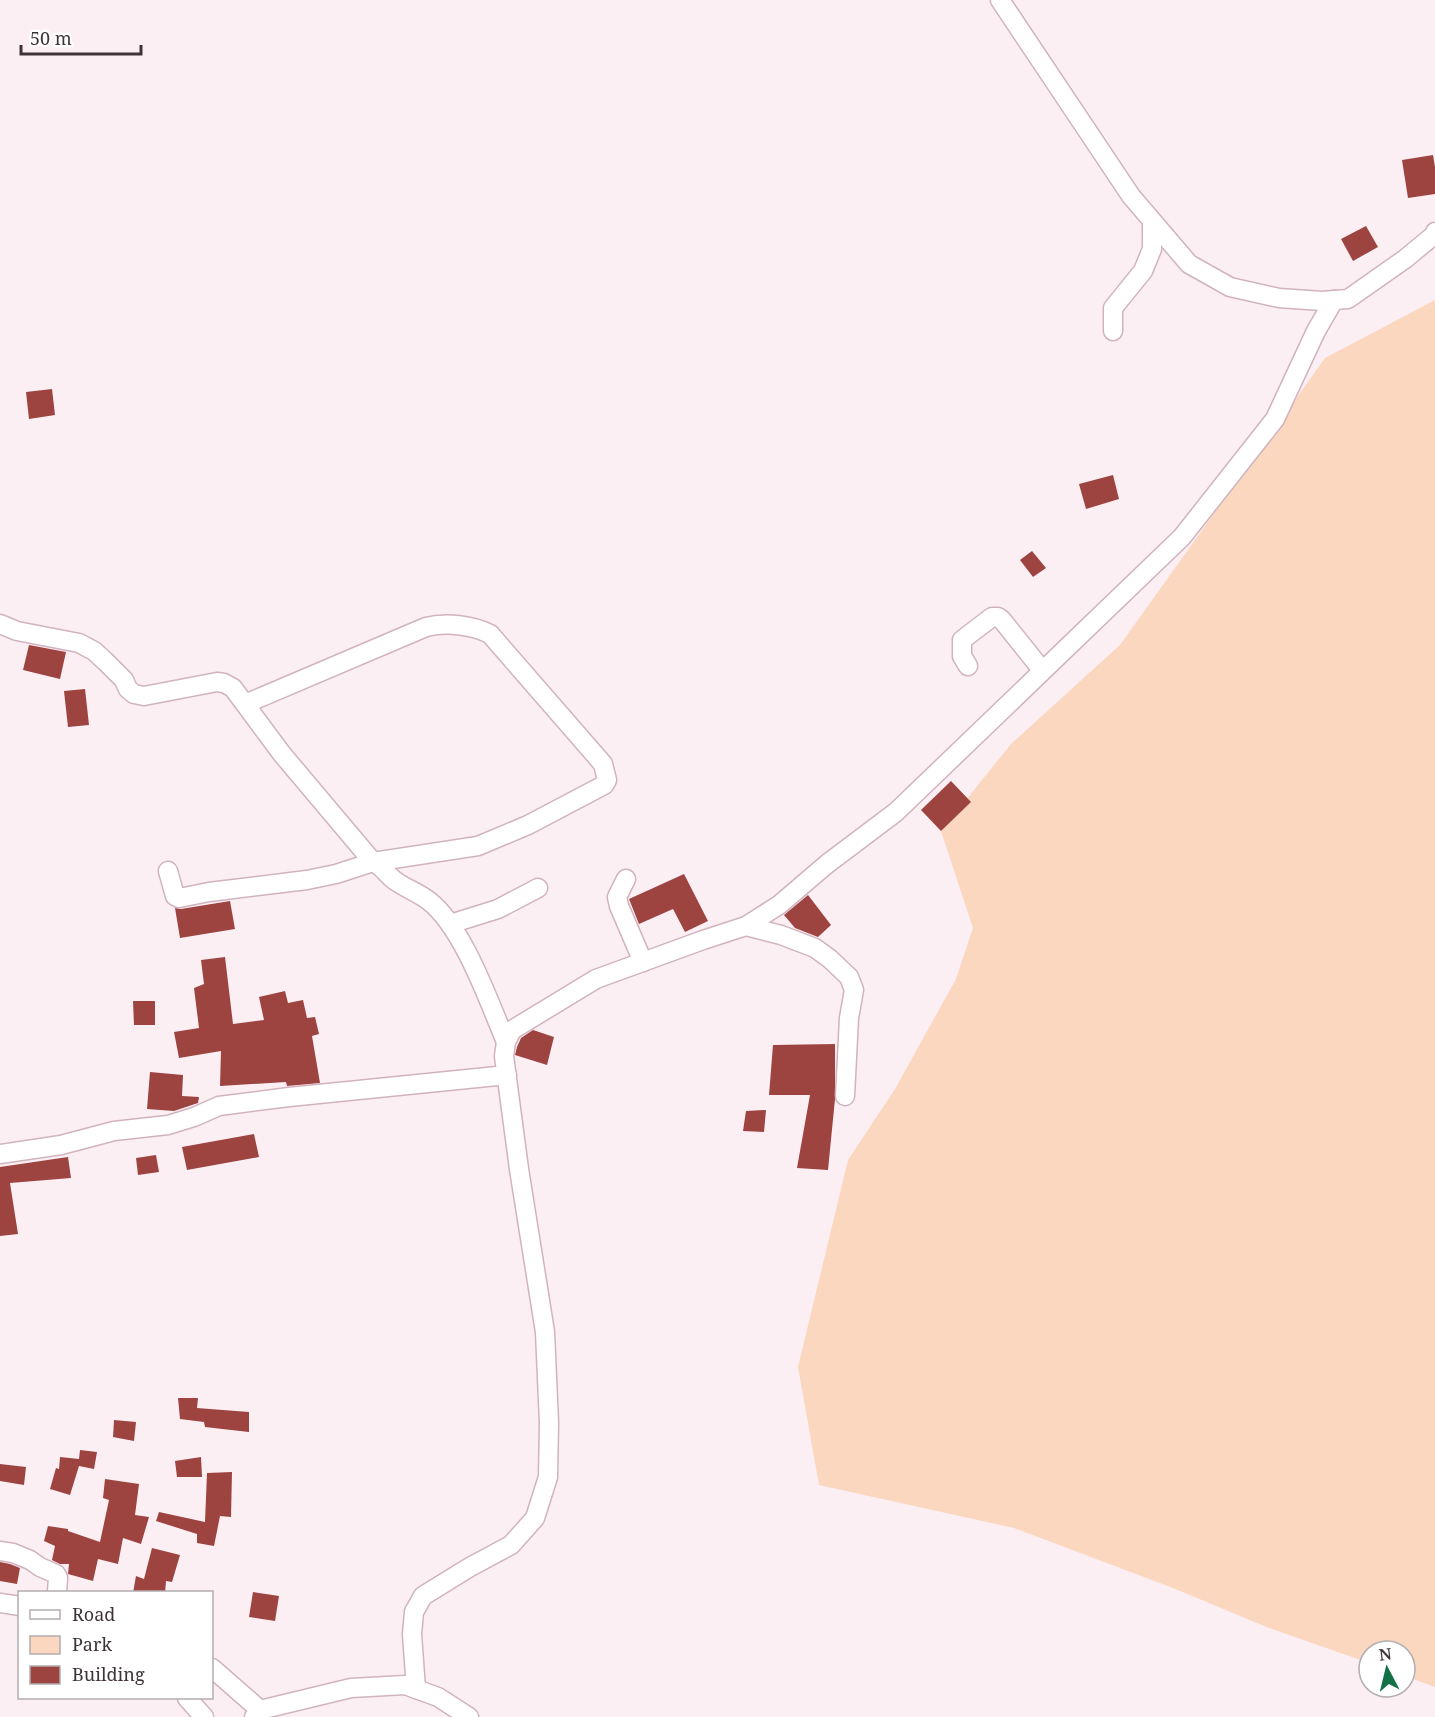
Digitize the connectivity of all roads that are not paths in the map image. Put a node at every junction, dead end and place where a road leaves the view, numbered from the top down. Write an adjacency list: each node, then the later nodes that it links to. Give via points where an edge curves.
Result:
1 (1000, 0): 2 (street, via 1131,196)
2 (1152, 221): 4 (street, via 1189,264 1230,287 1279,298); 5 (street, via 1152,249 1143,271 1113,308)
3 (1435, 232): 4 (street, via 1405,259 1348,299)
4 (1334, 300): 8 (street, via 1275,419 1182,537)
5 (1113, 331)
6 (0, 624): 9 (street, via 79,643 105,661 134,694 144,696 217,682 233,688)
7 (968, 666): 8 (street, via 962,656 962,640 992,617 998,617)
8 (1042, 670): 15 (street, via 896,812 779,905)
9 (245, 704): 10 (street); 10 (street, via 426,627 437,624 479,628 490,634 603,764 607,780 604,785 528,825 478,846)
10 (373, 862): 11 (street, via 307,880 179,898 174,896); 14 (street, via 429,901)
11 (168, 871)
12 (626, 879): 16 (street, via 617,897)
13 (538, 888): 14 (street, via 498,909)
14 (450, 924): 17 (street, via 474,966)
15 (746, 926): 16 (street); 19 (street, via 814,948 849,977 854,990)
16 (642, 962): 17 (street, via 596,979 544,1009 512,1030)
17 (506, 1042): 18 (street)
18 (507, 1075): 20 (street, via 219,1106 168,1125 114,1131 61,1145); 26 (street, via 545,1332 548,1478 535,1518 511,1545 423,1596 414,1612 412,1634)
19 (845, 1096)
20 (0, 1154)
21 (0, 1551): 22 (street, via 13,1553 56,1574)
22 (57, 1591)
23 (0, 1603): 24 (street)
24 (18, 1605)
25 (213, 1669): 28 (street)
26 (416, 1689): 28 (street, via 405,1685 351,1688); 30 (street, via 438,1697)
27 (188, 1699): 29 (street)
28 (257, 1713)
29 (204, 1717)
30 (470, 1717)

